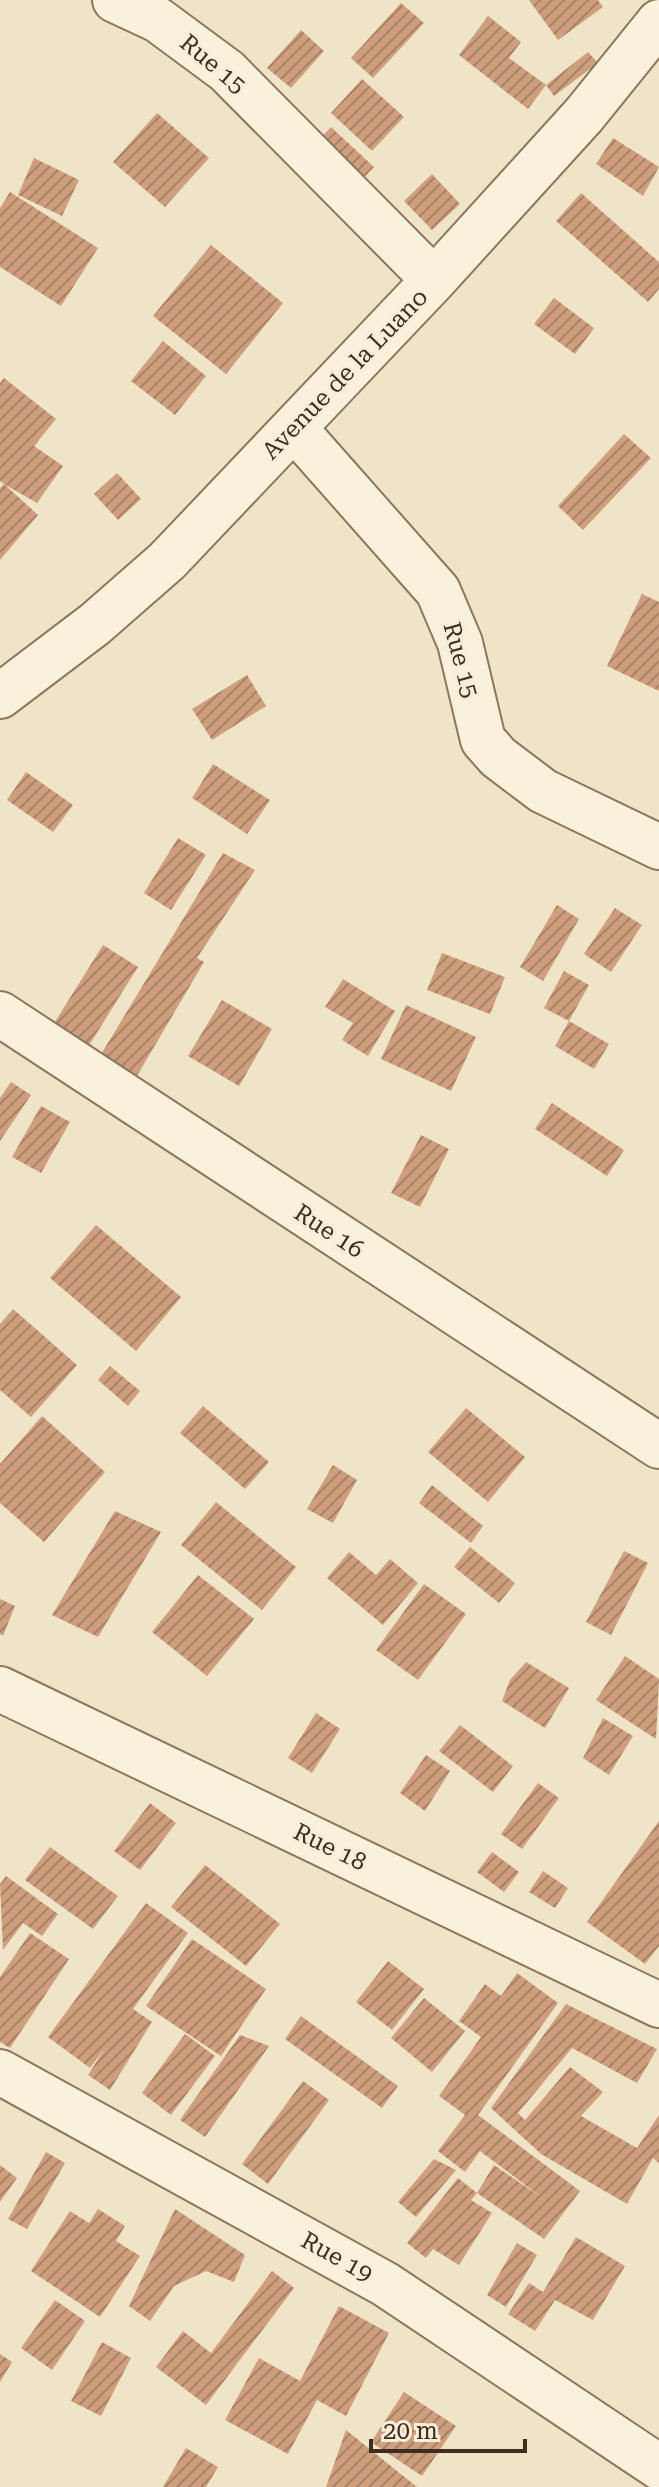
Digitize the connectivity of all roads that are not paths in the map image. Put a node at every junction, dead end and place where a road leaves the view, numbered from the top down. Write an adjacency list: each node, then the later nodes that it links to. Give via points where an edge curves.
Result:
1 (115, 0): 3 (street, Rue 15, via 158,20 227,71)
2 (659, 22): 3 (street, Avenue de la Luano, via 584,115)
3 (434, 280): 4 (street, Avenue de la Luano)
4 (294, 428): 5 (street, Avenue de la Luano, via 167,561); 6 (street, Rue 15, via 438,591 460,643 483,740 515,773 543,791)
5 (0, 696)
6 (659, 847)
7 (0, 1014): 8 (street, Rue 16)
8 (659, 1446)
9 (0, 1689): 10 (street, Rue 18)
10 (659, 2005)
11 (0, 2072): 12 (street, Rue 19, via 385,2284)
12 (659, 2467)

